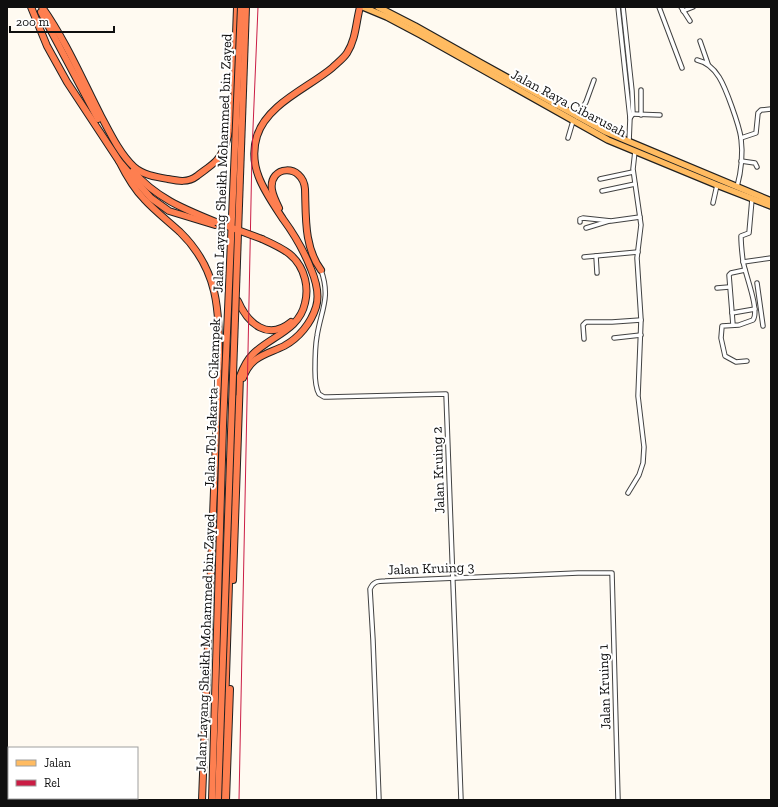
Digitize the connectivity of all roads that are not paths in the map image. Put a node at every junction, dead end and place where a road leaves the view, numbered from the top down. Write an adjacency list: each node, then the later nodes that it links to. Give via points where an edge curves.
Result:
1 (31, 7): 32 (highway, via 47,46 67,82)
2 (38, 7): 49 (highway, via 90,105 134,173 168,201)
3 (42, 7): 21 (highway, via 72,56 120,149 133,166 145,173 186,181 194,178 216,160 222,153 228,134)
4 (237, 7): 21 (highway, Jalan Tol Jakarta–Cikampek)
5 (241, 7): 79 (highway, Jalan Layang Sheikh Mohammed bin Zayed, bridge)
6 (247, 7): 63 (highway, Jalan Tol Jakarta–Cikampek); 80 (highway, Jalan Layang Sheikh Mohammed bin Zayed, bridge)
7 (361, 7): 13 (main road, Jalan Raya Cibarusah); 46 (highway, via 354,39 343,58 272,111 257,137 254,163 259,180)
8 (618, 7): 26 (street)
9 (623, 7): 26 (street, via 632,91)
10 (658, 7): 19 (street)
11 (681, 7): 14 (street)
12 (692, 7): 14 (street)
13 (376, 9): 27 (main road, Jalan Raya Cibarusah, via 415,26)
14 (684, 11): 15 (street)
15 (690, 20)
16 (700, 41): 18 (street)
17 (697, 60): 18 (street)
18 (708, 65): 29 (street, via 719,78)
19 (682, 68)
20 (594, 80): 27 (street, via 586,102)
21 (234, 90): 79 (highway, Jalan Tol Jakarta–Cikampek)
22 (641, 90): 24 (street)
23 (771, 109): 29 (street, via 762,110 758,114 756,133)
24 (641, 114): 25 (street); 26 (street)
25 (660, 115)
26 (631, 116): 30 (street)
27 (575, 119): 28 (street); 30 (main road, Jalan Raya Cibarusah); 31 (main road, Jalan Raya Cibarusah, via 608,140)
28 (568, 138)
29 (741, 138): 33 (street)
30 (628, 142): 39 (main road, Jalan Raya Cibarusah)
31 (635, 151): 35 (street); 38 (main road, Jalan Raya Cibarusah)
32 (119, 161): 49 (highway, via 142,188 169,211); 78 (highway, via 137,191 194,248 211,279 217,300 219,361)
33 (741, 161): 34 (street, via 755,163); 39 (street)
34 (757, 167)
35 (634, 172): 36 (street); 37 (street)
36 (600, 179)
37 (635, 184): 40 (street); 45 (street)
38 (717, 185): 41 (main road, Jalan Raya Cibarusah); 43 (street)
39 (737, 188): 42 (main road, Jalan Raya Cibarusah)
40 (602, 191)
41 (752, 199): 44 (main road, Jalan Raya Cibarusah); 56 (street, via 749,233 741,236)
42 (771, 201)
43 (713, 203)
44 (771, 206)
45 (640, 216): 47 (street); 52 (street)
46 (284, 220): 57 (highway, via 271,184 276,174 289,170 304,181 308,242); 74 (highway, via 316,280 316,307 306,327 297,337 263,354 252,363)
47 (609, 221): 48 (street, via 583,218); 50 (street)
48 (580, 222)
49 (215, 223): 51 (highway, bridge)
50 (586, 228)
51 (261, 240): 63 (highway, via 281,251 297,268 303,285 300,307 290,323 270,330 251,323); 74 (highway, via 287,251 296,260 304,276 306,298 303,310 295,323 260,348 247,362 240,376)
52 (638, 252): 53 (street); 67 (street)
53 (596, 256): 54 (street); 59 (street)
54 (584, 257)
55 (771, 258): 56 (street)
56 (743, 262): 58 (street)
57 (321, 270): 77 (street, Jalan Kruing 2, via 326,296 315,346 316,385 319,394 328,397 446,394)
58 (745, 270): 61 (street, via 730,274); 65 (street)
59 (597, 273)
60 (757, 283): 64 (street)
61 (729, 287): 62 (street); 66 (street)
62 (717, 288)
63 (238, 301): 81 (highway, Jalan Tol Jakarta–Cikampek)
64 (760, 309): 65 (street); 69 (street)
65 (754, 310): 66 (street); 68 (street, via 753,320)
66 (732, 313): 68 (street)
67 (641, 320): 70 (street); 72 (street, via 586,322 583,325)
68 (734, 325): 73 (street, via 722,326 724,354 736,362)
69 (763, 326)
70 (641, 335): 71 (street); 75 (street, via 638,396 644,447 643,463 637,480)
71 (614, 338)
72 (584, 339)
73 (747, 361)
74 (240, 388): 82 (highway)
75 (628, 493)
76 (612, 574): 77 (street, Jalan Kruing 3); 85 (street, Jalan Kruing 1)
77 (454, 578): 83 (street, Jalan Kruing 3, via 381,581 374,582 370,589); 84 (street, Jalan Kruing 2)
78 (202, 800)
79 (211, 800)
80 (218, 800)
81 (222, 800)
82 (226, 800)
83 (379, 800)
84 (461, 800)
85 (618, 800)

